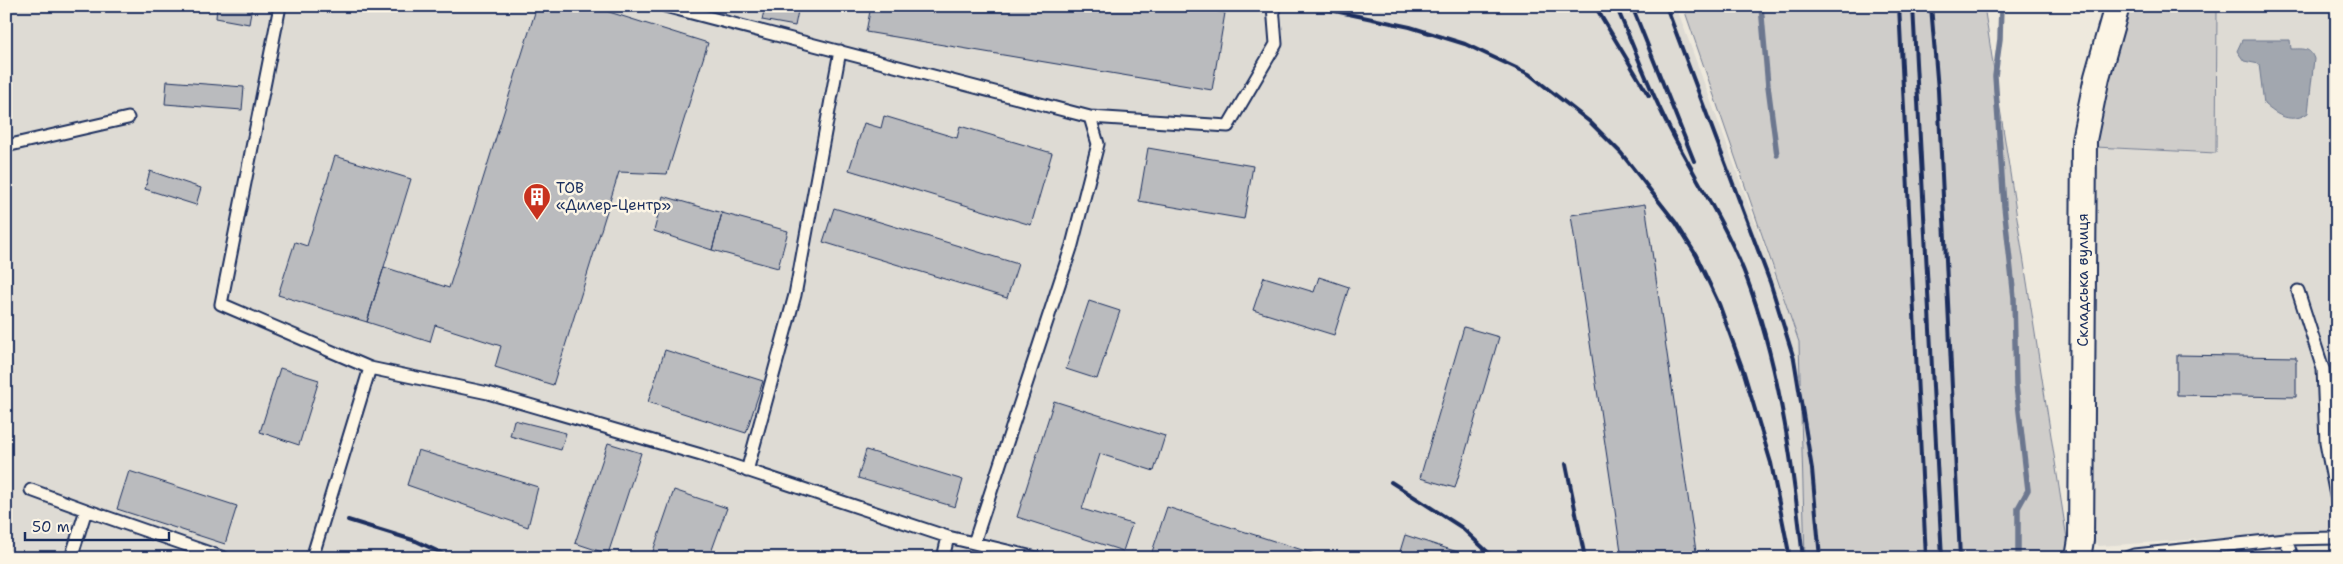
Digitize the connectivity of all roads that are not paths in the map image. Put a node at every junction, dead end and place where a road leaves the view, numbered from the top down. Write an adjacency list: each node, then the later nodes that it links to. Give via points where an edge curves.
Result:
1 (280, 6): 10 (lane, via 221,304)
2 (665, 6): 5 (lane)
3 (1273, 6): 6 (lane, via 1276,44 1228,126)
4 (2117, 6): 26 (street, Складська вулиця, via 2084,140 2081,540)
5 (840, 51): 6 (lane); 11 (lane, via 795,295)
6 (1090, 117): 20 (lane, via 1098,144 1072,245)
7 (128, 118): 8 (lane)
8 (6, 146)
9 (2298, 291): 13 (lane, via 2323,369 2326,443)
10 (370, 368): 11 (lane, via 488,394); 23 (lane)
11 (747, 471): 16 (lane)
12 (31, 490): 14 (lane)
13 (2337, 501)
14 (86, 510): 21 (lane); 22 (lane)
15 (2337, 528): 19 (lane)
16 (948, 537): 20 (lane); 24 (lane)
17 (2337, 538): 19 (lane)
18 (2285, 539): 19 (lane); 27 (lane); 28 (lane)
19 (2318, 539)
20 (974, 543): 25 (lane)
21 (71, 558)
22 (224, 558)
23 (312, 558)
24 (943, 558)
25 (1037, 558)
26 (2078, 558)
27 (2127, 558)
28 (2293, 558)

